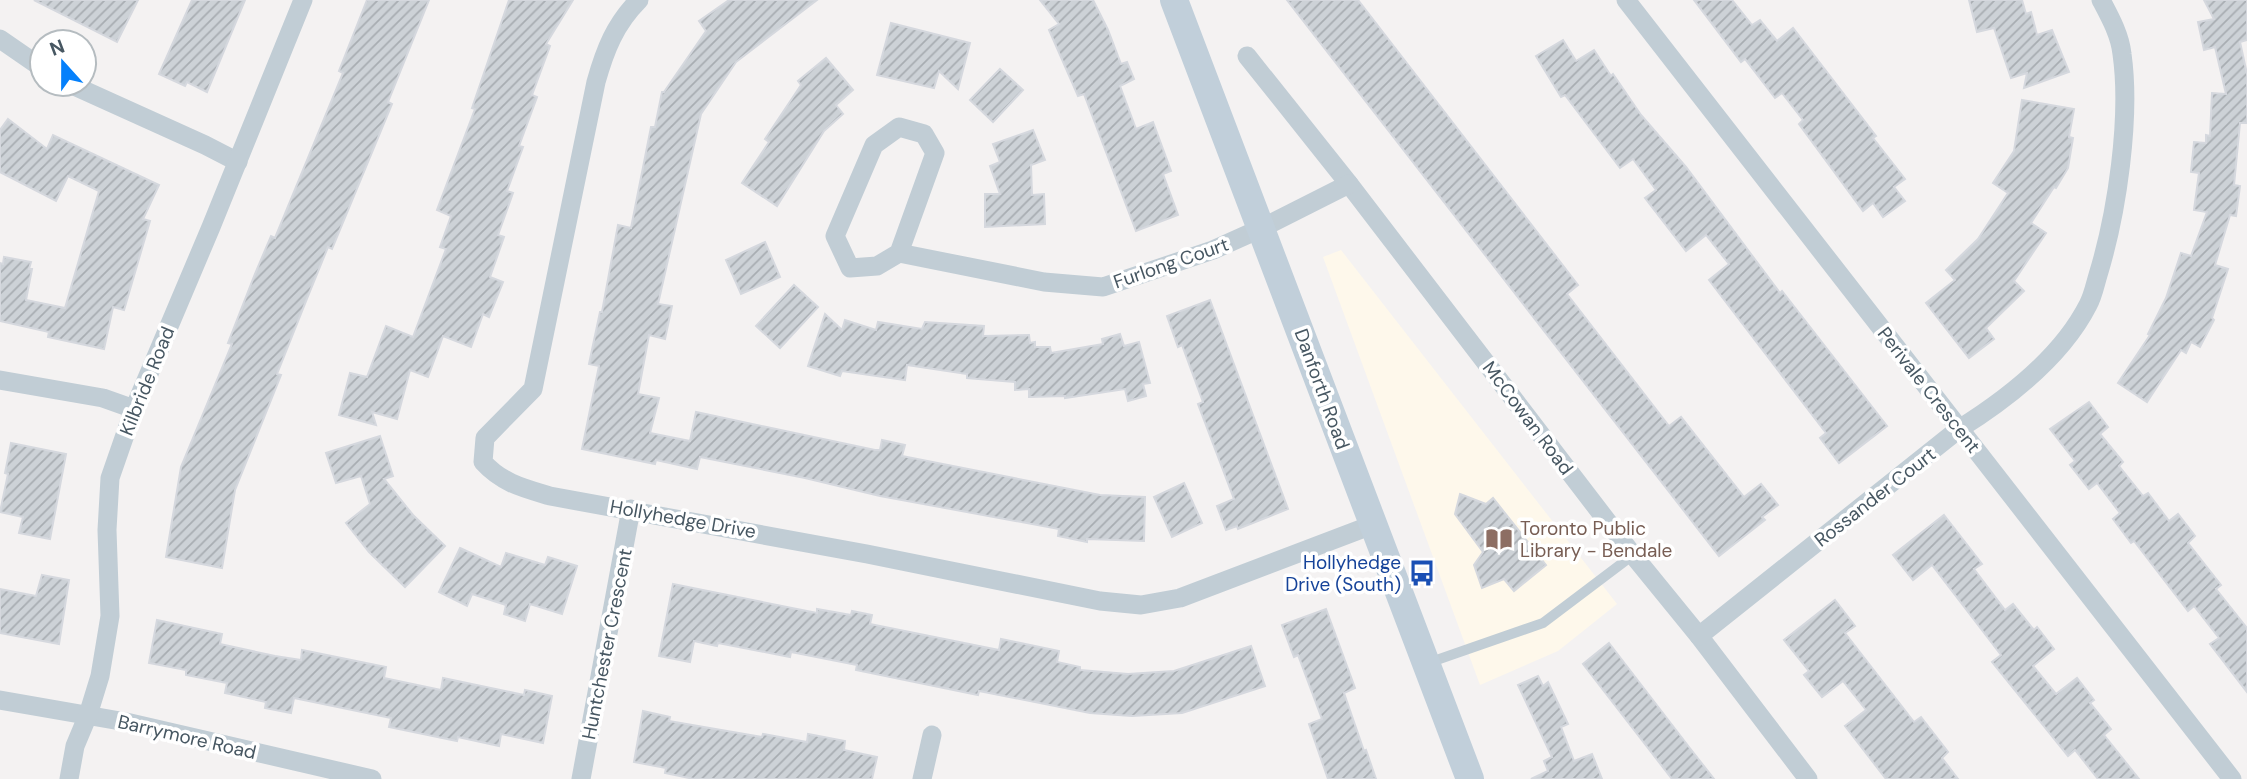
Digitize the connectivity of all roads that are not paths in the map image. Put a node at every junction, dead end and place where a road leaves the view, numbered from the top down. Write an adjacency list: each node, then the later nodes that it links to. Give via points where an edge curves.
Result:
1 (303, 0): 10 (street, Kilbride Road)
2 (639, 0): 17 (street, Hollyhedge Drive, via 606,45 533,388 485,439 483,462 495,475 533,491)
3 (1626, 0): 16 (street, Perivale Crescent)
4 (2101, 0): 16 (street, Rossander Court, via 2122,52 2126,104 2108,243 2089,304 2051,357)
5 (1178, 2): 12 (main road, Danforth Road)
6 (0, 38): 8 (street)
7 (1247, 56): 11 (street, McCowan Road)
8 (28, 58)
9 (98, 97): 10 (street)
10 (238, 162): 15 (street, Kilbride Road)
11 (1349, 184): 12 (street, Furlong Court); 19 (street, McCowan Road)
12 (1262, 228): 13 (street, Furlong Court, via 1213,250 1103,287 1044,282); 18 (main road, Danforth Road)
13 (899, 253): 13 (street, via 877,266 850,268 835,236 874,145 899,127 924,134 936,153)
14 (0, 380): 15 (street, via 103,398)
15 (134, 409): 23 (street, Kilbride Road, via 110,478 110,616)
16 (1959, 429): 20 (street, Rossander Court); 31 (street, Perivale Crescent)
17 (631, 509): 18 (street, Hollyhedge Drive, via 1100,601 1141,605 1180,598); 27 (street, Huntchester Crescent)
18 (1373, 525): 21 (main road, Danforth Road)
19 (1633, 555): 20 (street, McCowan Road); 21 (lane, via 1543,623)
20 (1699, 636): 30 (street, McCowan Road)
21 (1427, 663): 29 (main road, Danforth Road)
22 (0, 700): 23 (street, Barrymore Road)
23 (89, 715): 25 (street, Kilbride Road, via 75,746); 26 (street, Barrymore Road)
24 (932, 735): 28 (street)
25 (69, 779)
26 (372, 779)
27 (580, 779)
28 (922, 779)
29 (1470, 779)
30 (1808, 779)
31 (2232, 779)

